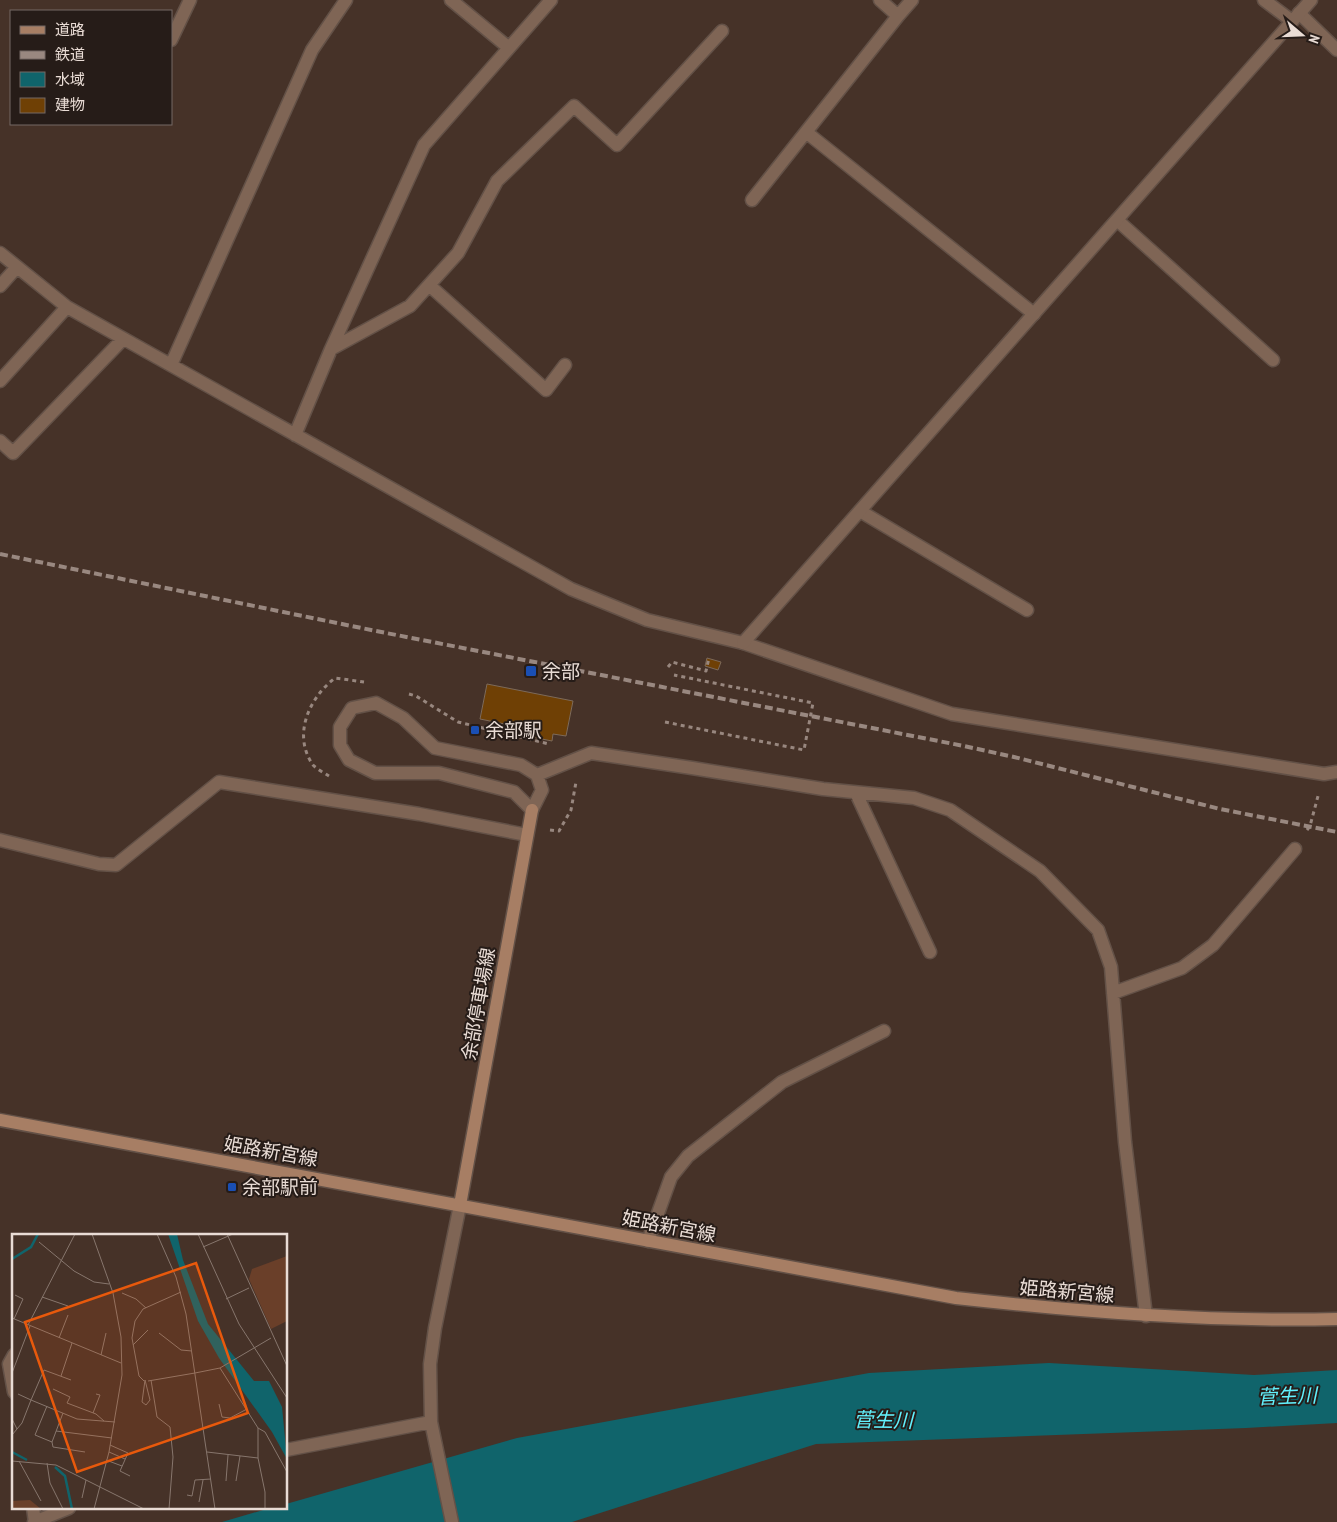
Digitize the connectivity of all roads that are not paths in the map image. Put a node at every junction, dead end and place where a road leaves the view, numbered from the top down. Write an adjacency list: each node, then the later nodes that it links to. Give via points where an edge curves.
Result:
1 (190, 0): 12 (street)
2 (346, 0): 28 (street, via 312,50)
3 (451, 0): 13 (street)
4 (551, 0): 13 (street)
5 (880, 0): 9 (street)
6 (912, 0): 9 (street)
7 (1264, 0): 10 (street)
8 (1311, 0): 10 (street)
9 (898, 16): 15 (street)
10 (1296, 17): 14 (street); 17 (street)
11 (722, 31): 20 (street, via 617,145 574,106 497,181 458,253)
12 (172, 38)
13 (509, 48): 25 (street, via 424,145)
14 (1337, 50)
15 (806, 132): 16 (street); 23 (street)
16 (752, 200)
17 (1116, 220): 23 (street); 26 (street)
18 (0, 253): 19 (street)
19 (17, 267): 21 (street); 22 (street)
20 (429, 285): 25 (street, via 410,306); 27 (street, via 546,390)
21 (0, 286)
22 (67, 307): 24 (street); 29 (street)
23 (1034, 314): 32 (street)
24 (123, 339): 28 (street); 31 (street, via 13,453)
25 (331, 349): 30 (street)
26 (1273, 360)
27 (565, 364)
28 (171, 365): 30 (street)
29 (0, 380)
30 (295, 435): 34 (street, via 571,589 647,620)
31 (0, 441)
32 (860, 511): 33 (street); 34 (street)
33 (1027, 610)
34 (743, 643): 35 (street, via 952,714)
35 (1331, 773)
36 (537, 775): 37 (street, via 591,753); 38 (street, via 542,790); 38 (street, via 521,765 435,748 403,718 376,703 352,708 340,727 340,745 349,760 375,773 439,773 514,792)
37 (856, 793): 42 (street); 43 (street, via 914,798 950,810 1040,871 1098,930 1111,967)
38 (532, 810): 39 (main road, 余部停車場線)
39 (527, 835): 40 (street, via 219,782 116,865 99,864); 46 (main road, 余部停車場線)
40 (0, 840)
41 (1295, 848): 43 (street, via 1213,945 1182,968)
42 (930, 952)
43 (1114, 993): 48 (street, via 1125,1142)
44 (884, 1031): 47 (street, via 782,1082 688,1156 671,1177)
45 (0, 1120): 46 (main road, 姫路新宮線)
46 (460, 1205): 47 (main road, 姫路新宮線); 52 (street, via 430,1364)
47 (648, 1241): 48 (main road, 姫路新宮線, via 956,1298)
48 (1146, 1316): 49 (main road, 姫路新宮線)
49 (1337, 1319)
50 (12, 1359): 51 (street, via 9,1364)
51 (12, 1381)
52 (431, 1422): 53 (street); 56 (street)
53 (288, 1450)
54 (64, 1510): 55 (street)
55 (35, 1522)
56 (452, 1522)

